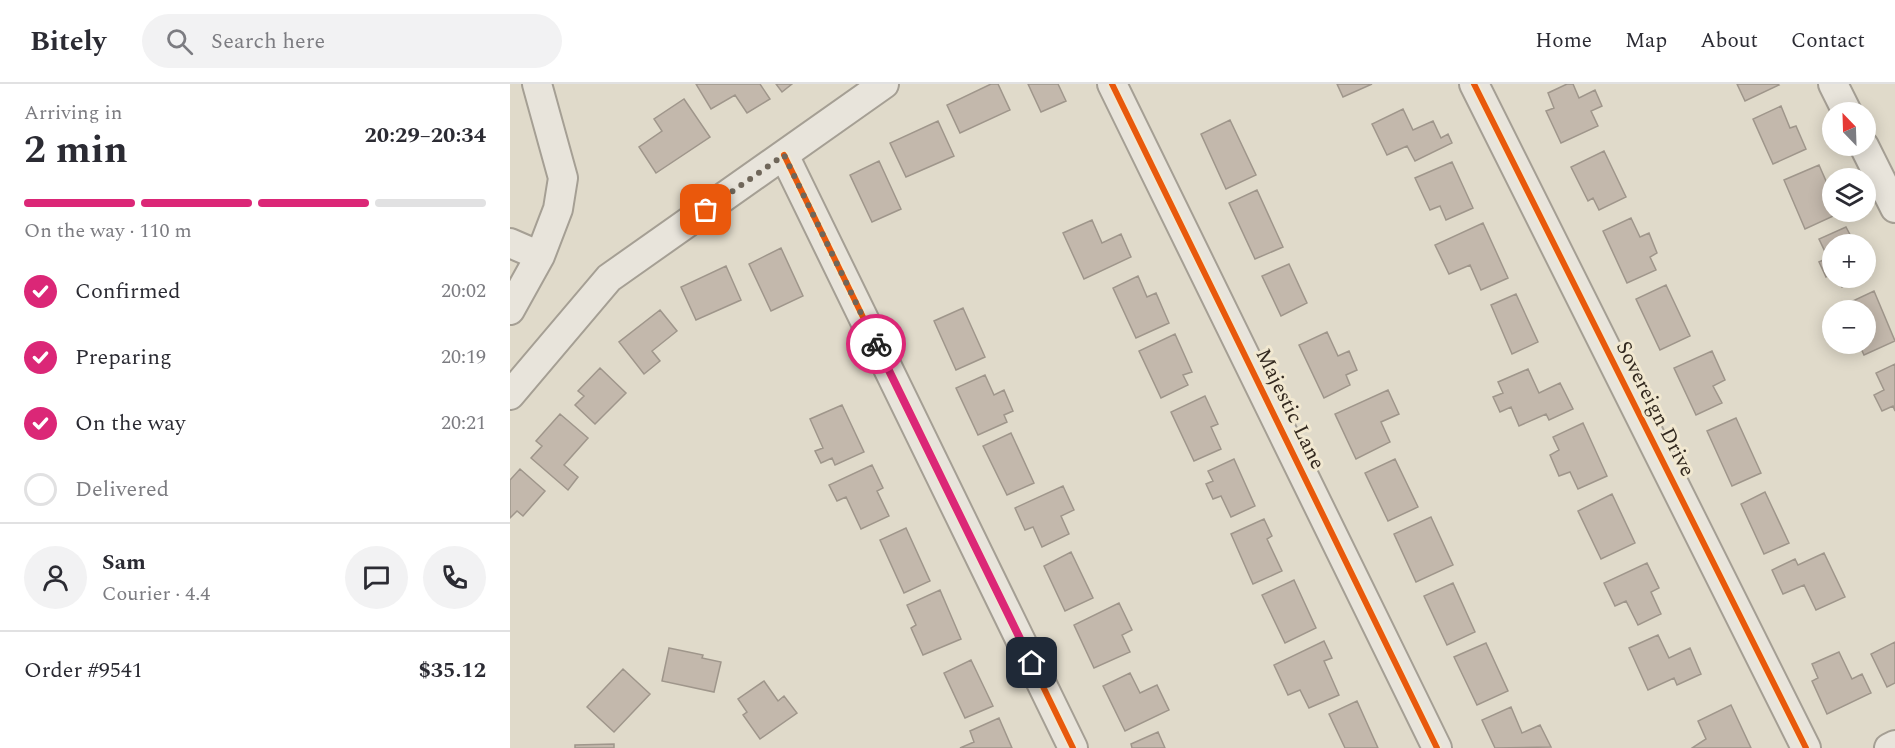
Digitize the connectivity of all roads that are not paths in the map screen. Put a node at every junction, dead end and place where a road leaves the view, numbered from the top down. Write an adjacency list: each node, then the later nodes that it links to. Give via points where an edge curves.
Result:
1 (537, 84): 11 (street, via 562,178 558,209)
2 (884, 84): 7 (street)
3 (1112, 84): 16 (street, Majestic Lane)
4 (1474, 84): 17 (street, Sovereign Drive)
5 (1833, 84): 6 (street)
6 (1842, 102)
7 (784, 155): 13 (street, via 609,278); 15 (street)
8 (1869, 156): 9 (street)
9 (1895, 208)
10 (510, 243): 11 (street)
11 (540, 256): 12 (street)
12 (510, 310)
13 (510, 395)
14 (1895, 745): 18 (street)
15 (1073, 748)
16 (1437, 748)
17 (1806, 748)
18 (1889, 748)

